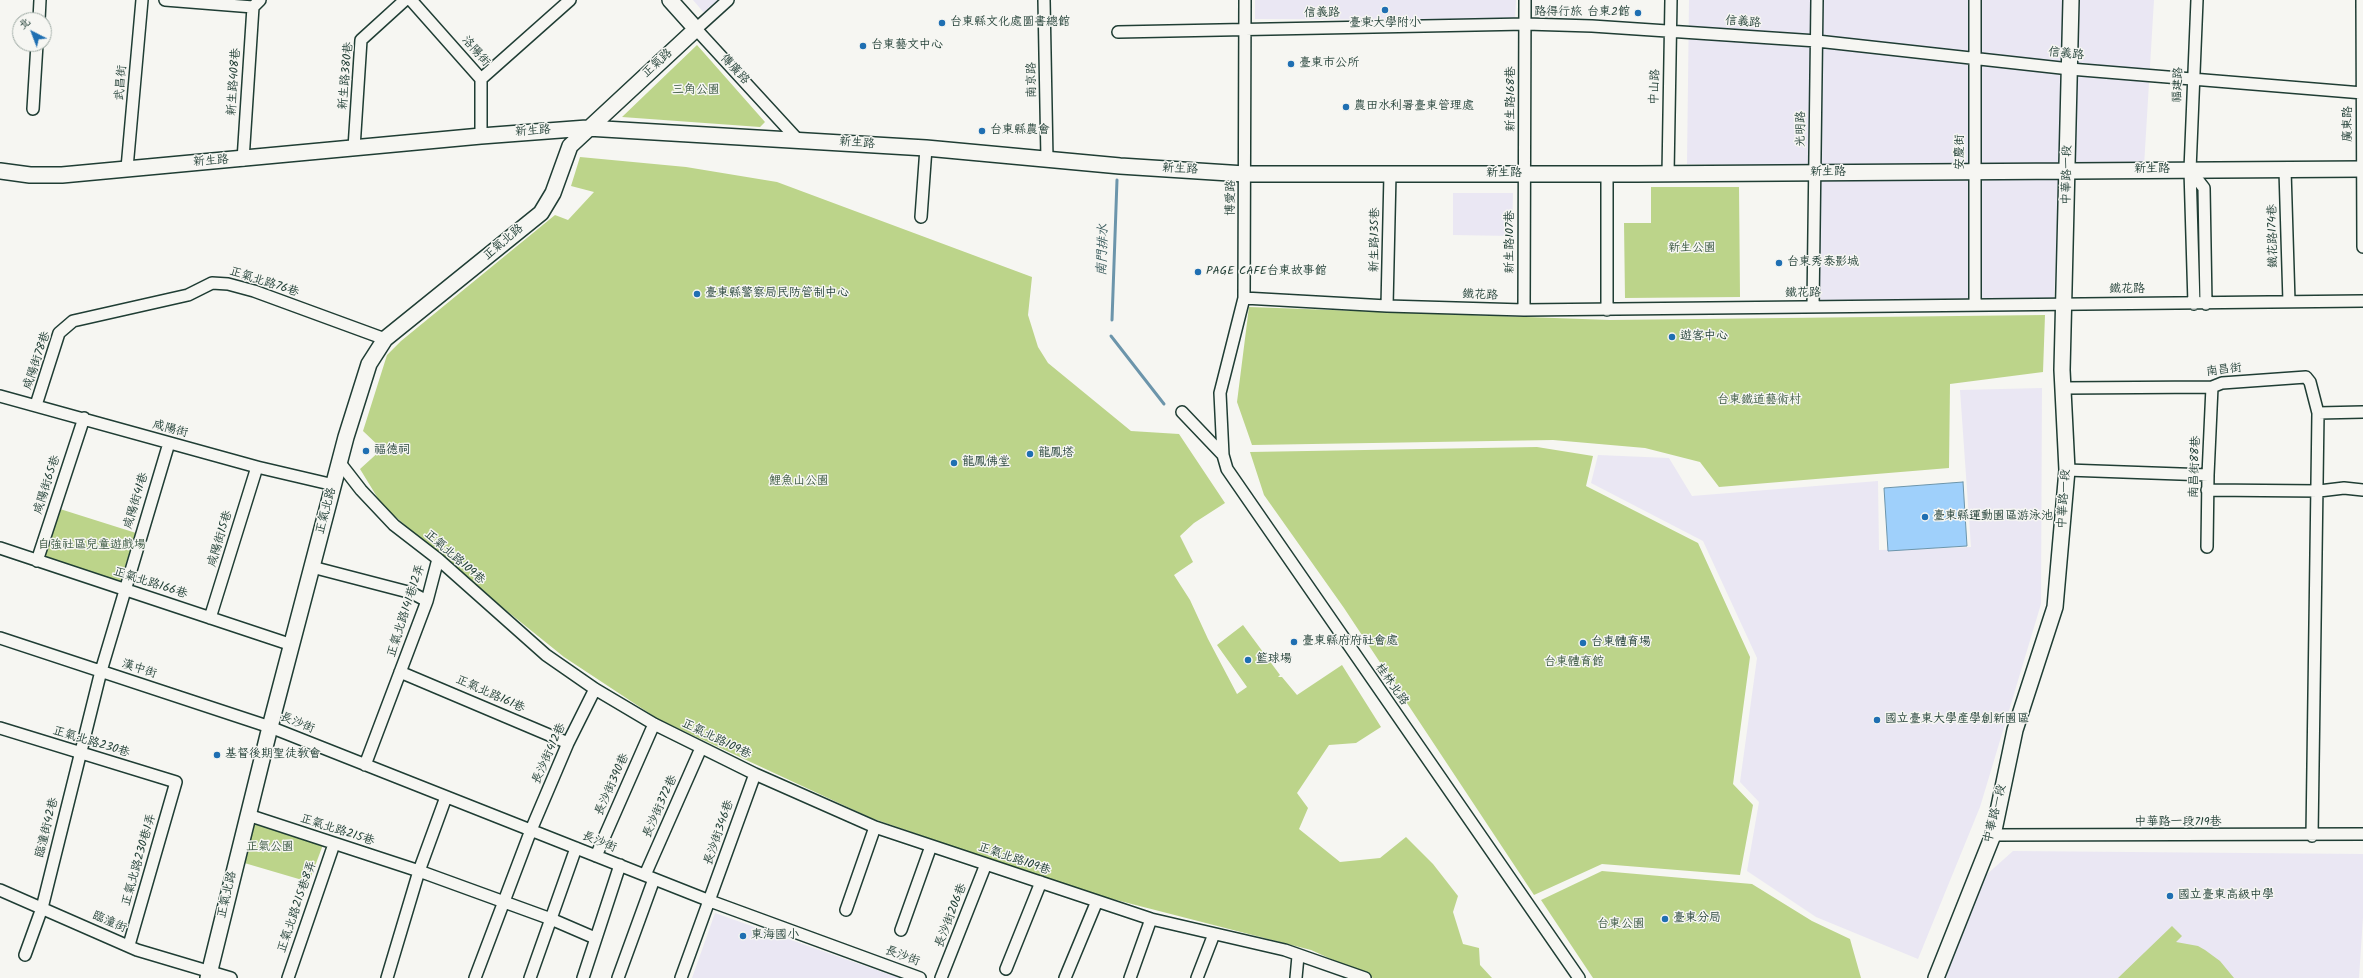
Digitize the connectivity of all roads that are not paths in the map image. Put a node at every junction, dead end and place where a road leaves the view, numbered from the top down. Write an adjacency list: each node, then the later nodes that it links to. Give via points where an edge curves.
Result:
1 (40, 0): 19 (street)
2 (142, 0): 40 (street, 武昌街)
3 (165, 0): 18 (street)
4 (405, 0): 36 (street, 新生路380巷, via 361,40)
5 (411, 0): 29 (street, 洛陽街)
6 (570, 0): 29 (street)
7 (670, 0): 21 (street, 傳廣路)
8 (728, 0): 21 (street, 正氣路)
9 (1044, 0): 38 (street, 南京路)
10 (1245, 0): 22 (street, 博愛路)
11 (1525, 0): 20 (street, 新生路168巷)
12 (1671, 0): 23 (street, 中山路)
13 (1817, 0): 25 (street, 光明路)
14 (1975, 0): 27 (street, 安慶街)
15 (2071, 0): 28 (street, 中華路一段)
16 (2196, 0): 30 (street, 福建路)
17 (2362, 0): 31 (street, 廣東路)
18 (256, 3): 39 (street, 新生路408巷)
19 (39, 12)
20 (1526, 24): 22 (street, 信義路); 23 (street, 信義路); 50 (street, 新生路168巷)
21 (696, 29): 33 (street, 正氣路); 35 (street, 傳廣路)
22 (1245, 29): 24 (street, 信義路); 48 (street, 博愛路)
23 (1671, 31): 25 (street, 信義路); 52 (street, 中山路)
24 (1118, 32)
25 (1817, 41): 27 (street, 信義路); 47 (street, 光明路)
26 (37, 52): 32 (street)
27 (1975, 57): 28 (street, 信義路); 46 (street, 安慶街)
28 (2070, 69): 30 (street, 信義路); 45 (street, 中華路一段)
29 (481, 79): 34 (street, 洛陽街)
30 (2192, 79): 31 (street, 信義路); 42 (street, 福建路)
31 (2363, 93): 41 (street, 廣東路)
32 (33, 109)
33 (588, 128): 34 (street, 新生路); 35 (street, 新生路); 67 (street, 正氣北路, via 570,146 553,193 541,213)
34 (481, 136): 36 (street, 新生路)
35 (798, 140): 37 (street, 新生路)
36 (354, 148): 39 (street, 新生路)
37 (926, 148): 38 (street, 新生路); 53 (street)
38 (1047, 159): 48 (street, 新生路)
39 (243, 160): 40 (street, 新生路)
40 (127, 168): 44 (street, 新生路, via 62,175 30,175)
41 (2363, 169): 43 (street, 新生路); 54 (street, 廣東路)
42 (2190, 170): 43 (street, 新生路); 45 (street, 新生路); 60 (street, 福建路); 61 (street, via 2204,188)
43 (2285, 170): 57 (street, 鐵花路174巷)
44 (0, 171)
45 (2068, 171): 46 (street, 新生路); 58 (street, 中華路一段)
46 (1974, 172): 47 (street, 新生路); 59 (street, 安慶街)
47 (1815, 173): 52 (street, 新生路); 63 (street, 光明路)
48 (1246, 174): 49 (street, 新生路); 55 (street, 博愛路)
49 (1390, 174): 50 (street, 新生路); 62 (street, 新生路135巷)
50 (1524, 174): 51 (street, 新生路); 64 (street, 新生路107巷)
51 (1607, 174): 52 (street, 新生路); 65 (street)
52 (1668, 174)
53 (921, 217)
54 (2363, 247)
55 (1244, 298): 62 (street, 鐵花路); 70 (street, 博愛路)
56 (2363, 301): 57 (street, 鐵花路)
57 (2289, 302): 61 (street, 鐵花路)
58 (2066, 303): 59 (street, 鐵花路); 60 (street, 鐵花路); 69 (street, 中華路一段)
59 (1976, 304): 63 (street, 鐵花路)
60 (2194, 304): 61 (street, 鐵花路)
61 (2206, 304)
62 (1388, 306): 64 (street, 鐵花路)
63 (1813, 307): 65 (street, 鐵花路)
64 (1524, 310): 65 (street, 鐵花路)
65 (1607, 310)
66 (65, 327): 67 (street, 正氣北路76巷, via 81,319 188,295 212,283 220,283 254,292); 72 (street, 咸陽街78巷, via 60,333)
67 (384, 339): 79 (street, 正氣北路, via 368,364)
68 (2212, 387): 69 (street, 南昌街); 75 (street, 南昌街, via 2222,383 2306,377 2314,392); 82 (street, 南昌街88巷)
69 (2063, 388): 81 (street, 中華路一段)
70 (1220, 393): 78 (street, 桂林北路)
71 (0, 396): 72 (street, 咸陽街)
72 (36, 405): 76 (street, 咸陽街)
73 (1182, 412): 78 (street)
74 (2363, 412): 75 (street)
75 (2318, 413): 86 (street)
76 (84, 418): 77 (street, 咸陽街); 90 (street, 咸陽街65巷)
77 (168, 443): 80 (street, 咸陽街); 92 (street, 咸陽街41巷)
78 (1222, 455): 156 (street, 桂林北路, via 1227,469 1248,501)
79 (340, 463): 83 (street, 正氣北路); 89 (street, 正氣北路109巷, via 394,525)
80 (257, 467): 83 (street, 咸陽街); 94 (street, 咸陽街15巷)
81 (2067, 470): 82 (street); 114 (street, 中華路一段, via 2054,607 2014,730)
82 (2208, 475): 84 (street, 南昌街88巷)
83 (334, 486): 91 (street, 正氣北路)
84 (2207, 490): 86 (street); 87 (street, 南昌街88巷)
85 (2363, 490): 86 (street, via 2344,488)
86 (2319, 491): 115 (street)
87 (2207, 547)
88 (0, 548): 90 (street, 正氣北路166巷)
89 (438, 559): 93 (street, 正氣北路141巷12弄); 99 (street, 正氣北路109巷, via 546,655)
90 (37, 561): 92 (street, 正氣北路166巷)
91 (312, 567): 93 (street, via 412,593); 96 (street, 正氣北路)
92 (124, 589): 94 (street, 正氣北路166巷); 97 (street, 咸陽街41巷)
93 (427, 601): 98 (street, 正氣北路141巷12弄)
94 (210, 618): 96 (street, 正氣北路166巷)
95 (0, 638): 97 (street, 漢中街)
96 (292, 645): 101 (street, 正氣北路)
97 (101, 671): 101 (street, 漢中街); 105 (street, 臨潼街42巷)
98 (400, 672): 103 (street, 正氣北路161巷); 106 (street, 正氣北路141巷12弄)
99 (595, 689): 100 (street, 正氣北路109巷); 103 (street, 長沙街412巷)
100 (654, 724): 104 (street, 正氣北路109巷); 119 (street, 長沙街390巷)
101 (270, 727): 106 (street, 長沙街); 110 (street, 正氣北路)
102 (0, 728): 105 (street, 正氣北路230巷)
103 (568, 743): 112 (street, 長沙街412巷)
104 (701, 748): 107 (street, 正氣北路109巷); 123 (street, 長沙街372巷)
105 (80, 754): 108 (street, 正氣北路230巷); 129 (street, 臨潼街42巷)
106 (365, 765): 109 (street, 長沙街)
107 (755, 774): 111 (street, 正氣北路109巷); 126 (street, 長沙街346巷)
108 (176, 782): 136 (street, 正氣北路230巷1弄)
109 (446, 797): 112 (street, 長沙街); 122 (street)
110 (248, 815): 116 (street, 正氣北路215巷); 141 (street, 正氣北路)
111 (875, 827): 117 (street, 正氣北路109巷); 130 (street)
112 (531, 830): 118 (street, 長沙街); 128 (street, 長沙街412巷)
113 (2363, 834): 115 (street, 中華路一段719巷)
114 (1993, 835): 115 (street, 中華路一段719巷); 157 (street, 中華路一段)
115 (2312, 836)
116 (334, 844): 122 (street, 正氣北路215巷); 144 (street, 正氣北路215巷8弄)
117 (931, 846): 120 (street, 正氣北路109巷); 133 (street)
118 (576, 848): 119 (street, 長沙街); 131 (street)
119 (596, 856): 121 (street, 長沙街)
120 (986, 864): 124 (street, 正氣北路109巷); 151 (street, 長沙街206巷)
121 (620, 865): 123 (street, 長沙街); 135 (street)
122 (419, 871): 128 (street, 正氣北路215巷); 145 (street)
123 (650, 877): 126 (street, 長沙街); 149 (street, 長沙街372巷)
124 (1041, 882): 127 (street, 正氣北路109巷); 139 (street)
125 (0, 890): 129 (street, 臨潼街)
126 (710, 901): 140 (street, 長沙街346巷); 150 (street, 長沙街)
127 (1097, 901): 132 (street, 正氣北路109巷); 152 (street)
128 (505, 902): 131 (street, 正氣北路215巷); 146 (street, 長沙街412巷)
129 (42, 908): 136 (street, 臨潼街); 137 (street, 臨潼街42巷)
130 (846, 910)
131 (551, 919): 135 (street, 正氣北路215巷); 147 (street)
132 (1151, 919): 134 (street, 正氣北路109巷); 153 (street)
133 (901, 930)
134 (1214, 934): 138 (street, 正氣北路109巷, via 1284,950); 142 (street)
135 (596, 938): 148 (street)
136 (129, 945): 141 (street, 臨潼街)
137 (25, 955)
138 (1298, 956): 154 (street); 155 (street, 正氣北路109巷)
139 (1006, 969)
140 (682, 975)
141 (209, 976): 143 (street, 臨潼街)
142 (1199, 977)
143 (231, 978)
144 (288, 978)
145 (387, 978)
146 (475, 978)
147 (530, 978)
148 (583, 978)
149 (618, 978)
150 (920, 978)
151 (941, 978)
152 (1066, 978)
153 (1130, 978)
154 (1296, 978)
155 (1365, 978)
156 (1579, 978)
157 (1936, 978)

